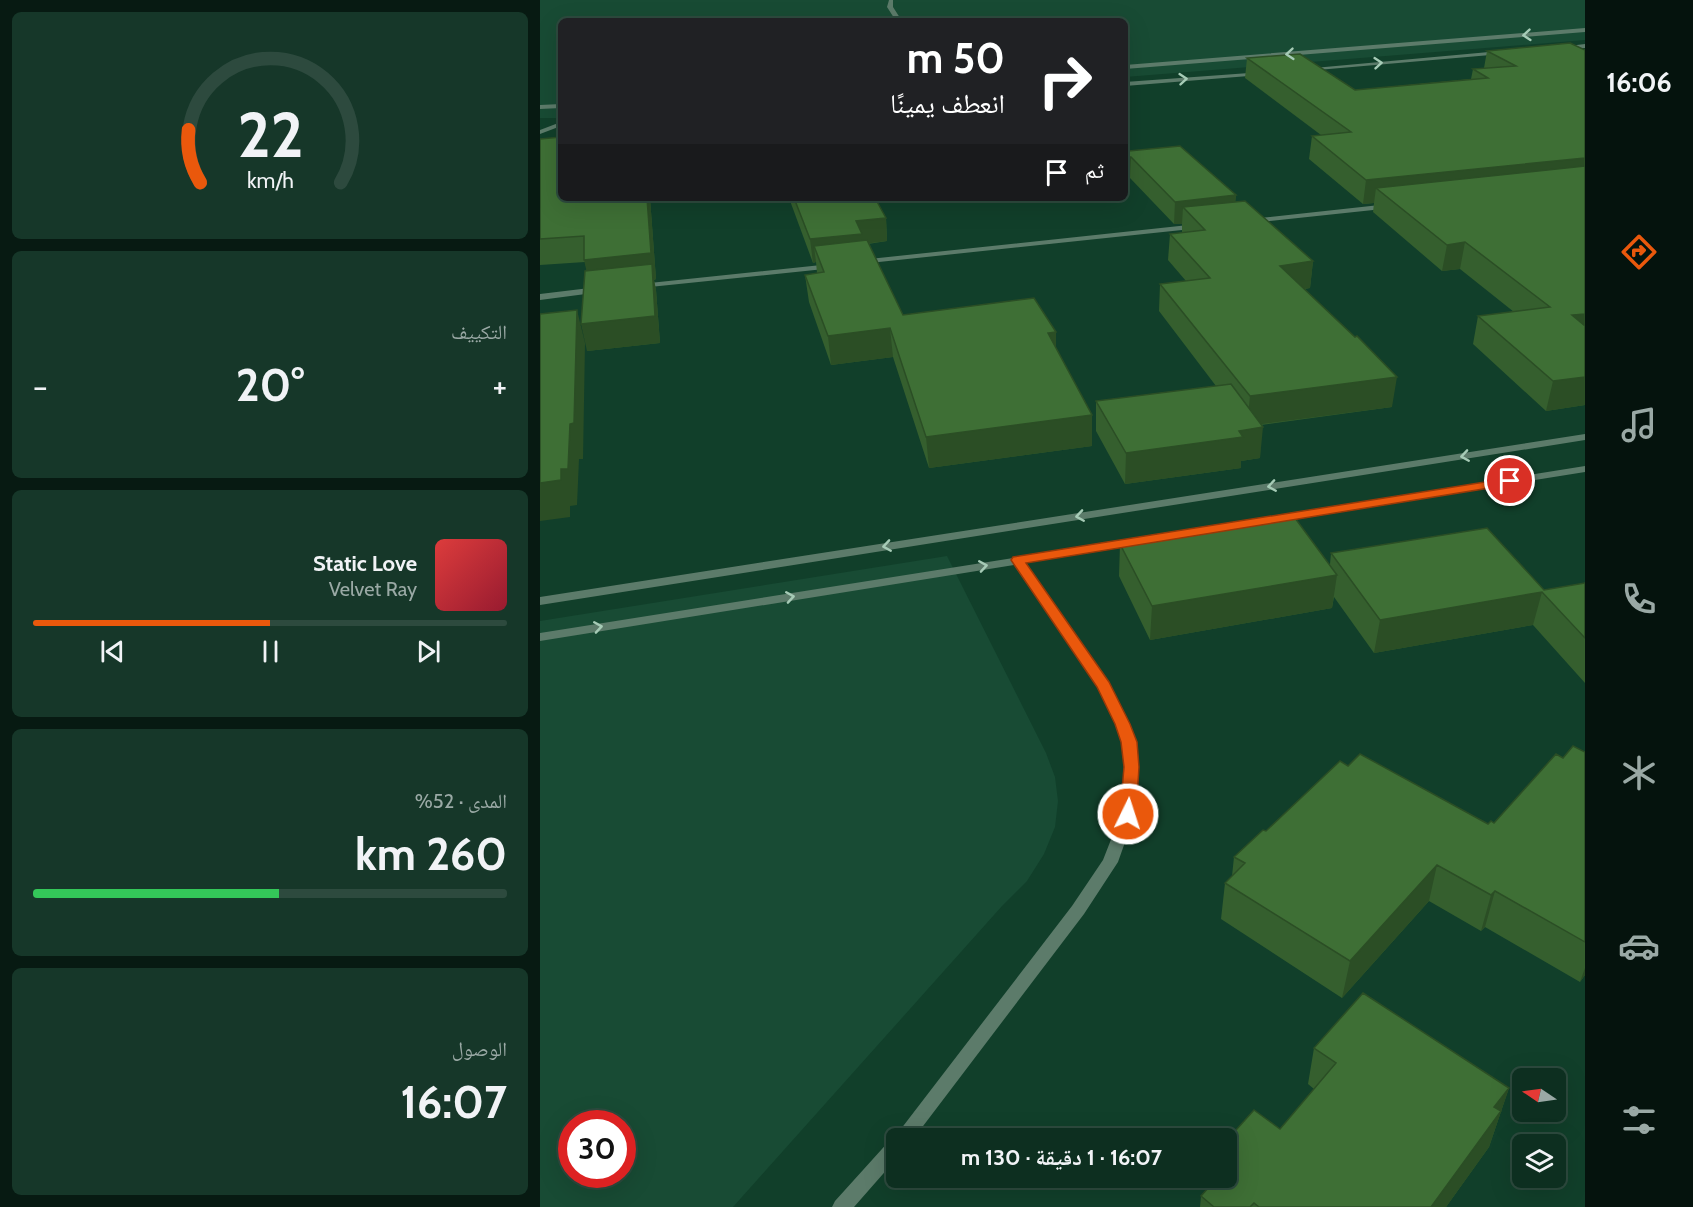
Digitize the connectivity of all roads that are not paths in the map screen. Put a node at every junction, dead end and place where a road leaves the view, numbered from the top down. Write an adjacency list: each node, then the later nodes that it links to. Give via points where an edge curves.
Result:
1 (891, 0): 2 (street, via 890,6)
2 (898, 18)
3 (1585, 30): 7 (street, one-way to 7)
4 (1585, 46): 5 (street)
5 (1550, 48)
6 (1503, 52): 8 (street, one-way to 6)
7 (1128, 67)
8 (1294, 70)
9 (1271, 72): 10 (street, one-way to 9)
10 (1128, 84)
11 (558, 106): 12 (street)
12 (540, 107)
13 (558, 124): 14 (street)
14 (540, 125)
15 (558, 125): 16 (street)
16 (540, 132)
17 (1395, 205): 18 (street)
18 (1240, 222)
19 (1204, 226): 20 (street)
20 (854, 263)
21 (842, 264): 22 (street)
22 (635, 286)
23 (612, 289): 24 (street)
24 (540, 297)
25 (1585, 437): 28 (street, one-way to 28)
26 (1585, 469): 27 (street)
27 (1017, 560): 29 (street, one-way to 27); 30 (street, via 1104,686 1123,724 1131,767 1128,814 1110,862 1078,910)
28 (540, 601)
29 (540, 637)
30 (911, 1128)
31 (886, 1157): 32 (street)
32 (842, 1207)

